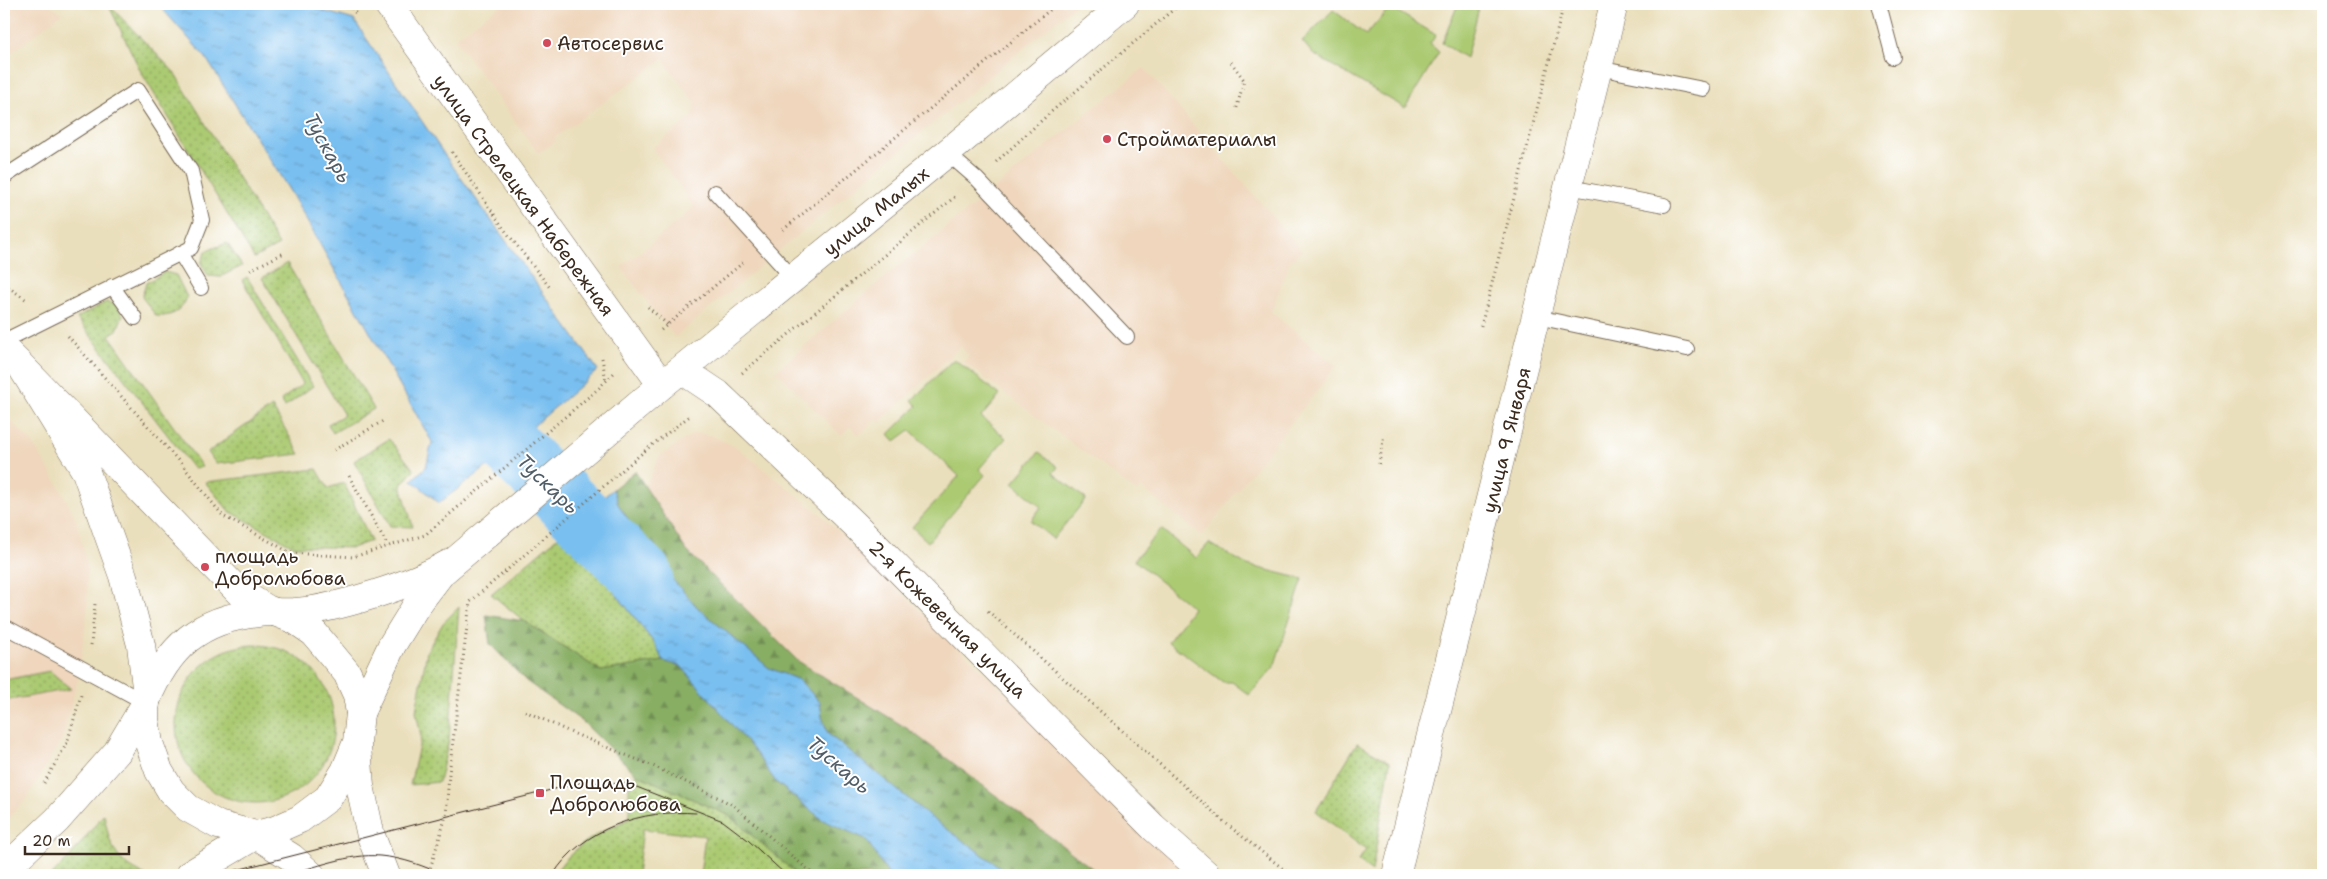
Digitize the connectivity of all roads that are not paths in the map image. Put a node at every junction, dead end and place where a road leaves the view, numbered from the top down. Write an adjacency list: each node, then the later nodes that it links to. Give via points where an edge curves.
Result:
1 (388, 4): 23 (main road, улица Стрелецкая Набережная, via 636,351)
2 (1125, 4): 8 (main road, улица Малых)
3 (1614, 4): 6 (main road, улица 9 Января)
4 (1879, 4): 5 (lane)
5 (1893, 57)
6 (1598, 68): 7 (lane); 10 (main road, улица 9 Января)
7 (1703, 89)
8 (947, 153): 14 (main road, улица Малых); 19 (lane, via 977,179)
9 (4, 177): 13 (lane, via 138,90 191,171 202,220 191,248)
10 (1569, 187): 12 (lane); 17 (main road, улица 9 Января)
11 (715, 192): 14 (lane)
12 (1664, 205)
13 (180, 254): 15 (lane); 16 (lane)
14 (794, 279): 23 (main road, улица Малых)
15 (112, 286): 18 (lane); 20 (lane)
16 (201, 288)
17 (1537, 317): 21 (lane); 36 (main road, улица 9 Января)
18 (135, 318)
19 (1127, 337)
20 (4, 341)
21 (1687, 349)
22 (12, 357): 25 (main road, via 238,591); 27 (main road, via 86,472 122,576 141,645)
23 (672, 378): 24 (main road, улица Малых); 35 (main road, 2-я Кожевенная улица, via 718,394 854,524 1154,827)
24 (453, 561): 25 (main road, via 440,569 335,606); 28 (main road, via 416,606 392,644)
25 (272, 612): 27 (main road, via 237,615 185,640 159,672); 28 (main road, via 314,633 331,652 347,673 357,695)
26 (4, 626): 27 (lane)
27 (146, 703): 30 (main road, via 149,743 159,771 171,791 188,808 218,825); 31 (main road, via 118,752 56,820)
28 (360, 713): 29 (main road)
29 (357, 742): 30 (main road, via 346,771 328,798 300,819); 34 (main road, via 360,786 371,836)
30 (256, 836): 32 (main road); 33 (main road, via 291,857)
31 (4, 870)
32 (189, 875)
33 (311, 875)
34 (386, 875)
35 (1207, 875)
36 (1396, 875)

